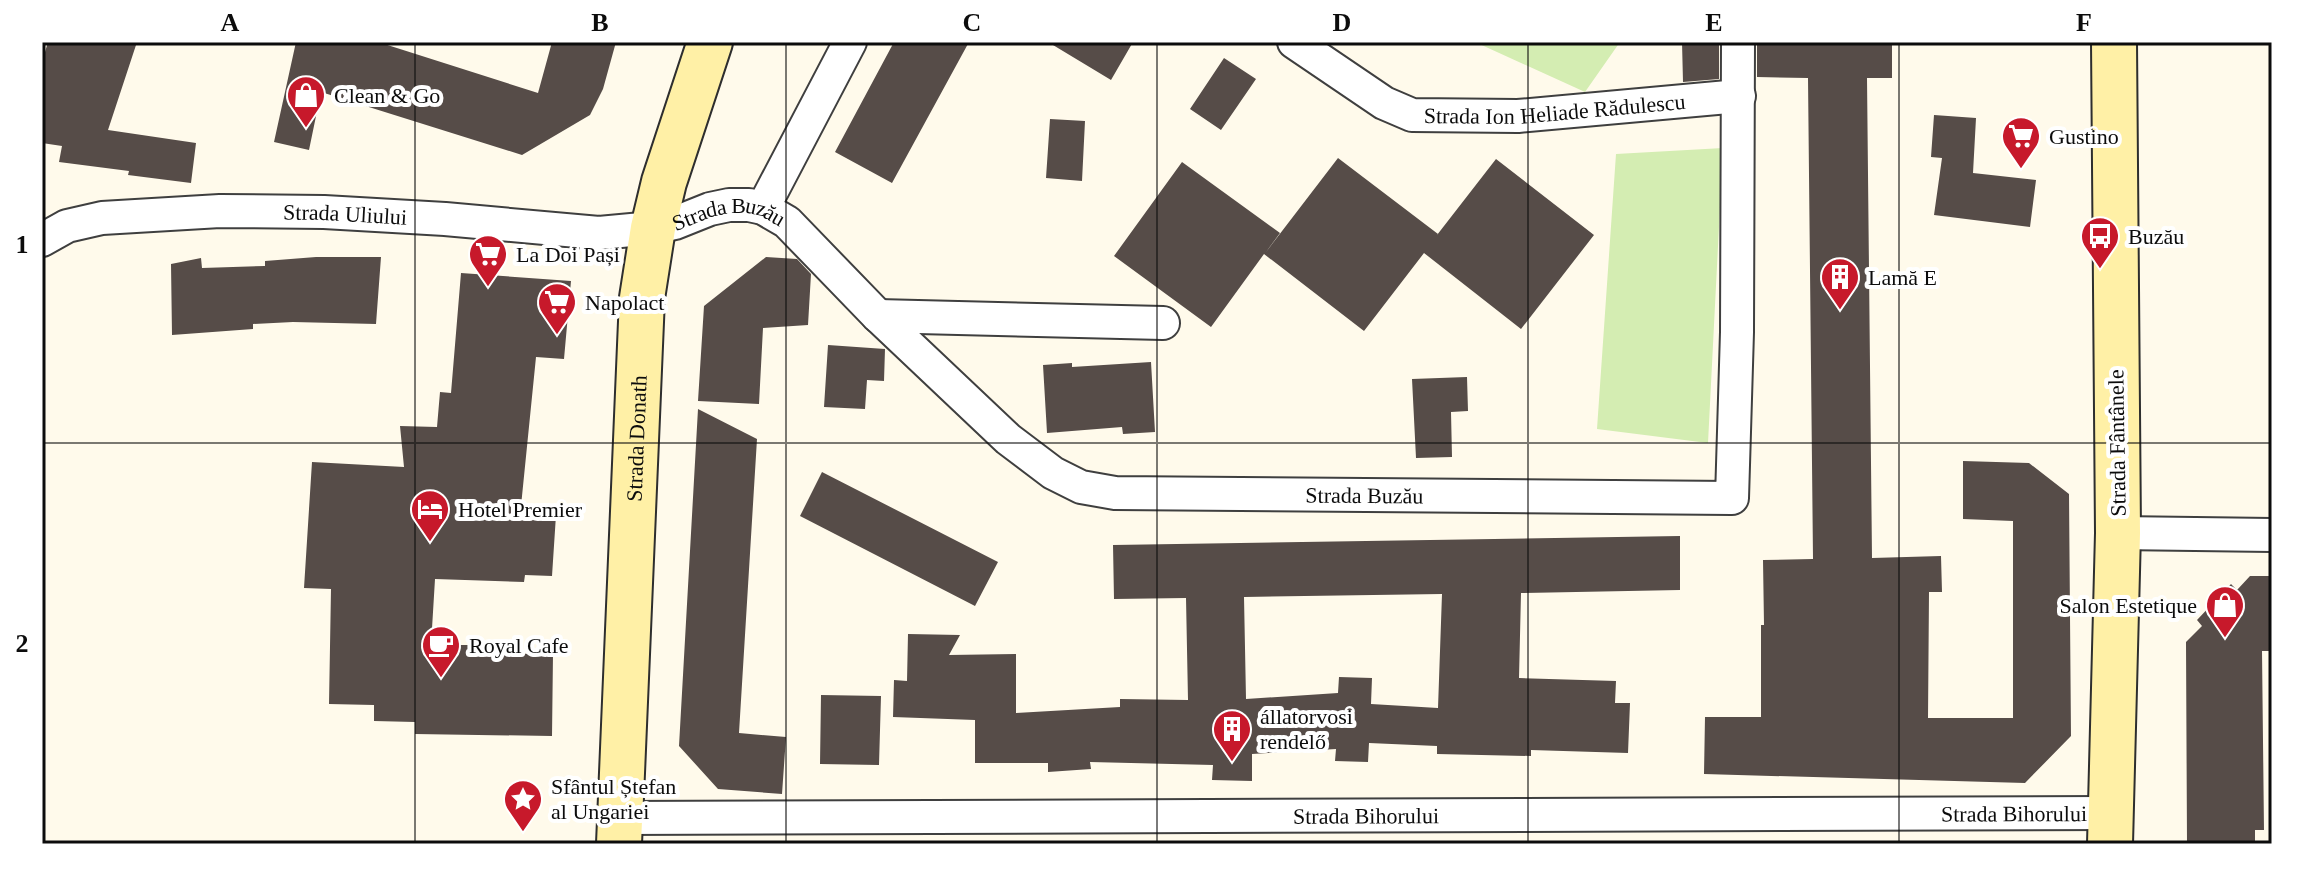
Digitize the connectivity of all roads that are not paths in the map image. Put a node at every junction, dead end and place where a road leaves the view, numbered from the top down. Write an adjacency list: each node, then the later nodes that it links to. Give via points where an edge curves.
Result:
1 (710, 42): 8 (main road, Strada Donath)
2 (850, 42): 7 (street)
3 (1294, 42): 6 (street, Strada Ion Heliade Rădulescu, via 1384,103 1412,115 1518,116)
4 (1738, 42): 6 (street, Strada Buzău)
5 (2114, 42): 12 (main road, Strada Fântânele)
6 (1739, 96): 10 (street, Strada Buzău, via 1732,498 1115,493 1081,487 1008,439)
7 (763, 208): 8 (street, Strada Buzău, via 719,207); 10 (street, Strada Buzău, via 787,222)
8 (653, 228): 9 (street, Strada Uliului, via 599,233 445,219 220,211 102,218 67,226); 15 (main road, Strada Donath, via 642,298)
9 (42, 240)
10 (878, 316): 11 (street)
11 (1163, 323)
12 (2118, 533): 13 (street); 14 (main road, Strada Fântânele)
13 (2272, 535)
14 (2110, 829): 15 (street, Strada Bihorului)
15 (620, 831)

